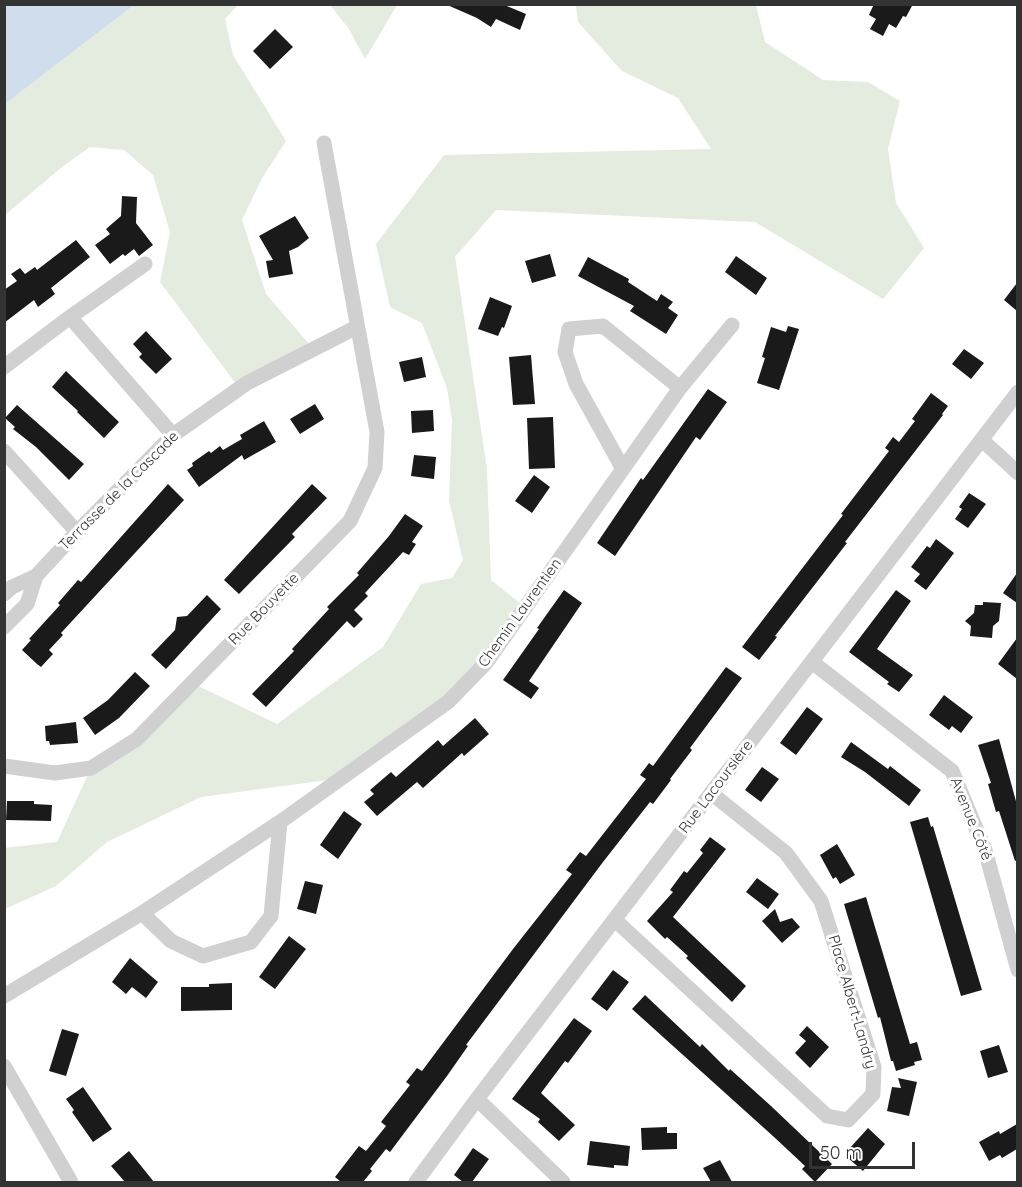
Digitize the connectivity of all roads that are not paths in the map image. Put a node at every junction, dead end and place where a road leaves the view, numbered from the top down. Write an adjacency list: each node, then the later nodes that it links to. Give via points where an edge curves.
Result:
1 (324, 143): 5 (street)
2 (145, 264): 3 (street)
3 (70, 317): 6 (street); 9 (street)
4 (732, 325): 7 (street, Chemin Laurentien)
5 (357, 327): 9 (street, Terrasse de la Cascade, via 247,383); 19 (street, Rue Bouvette, via 377,432 375,468 350,521 137,739 91,768 55,773)
6 (4, 366)
7 (680, 388): 12 (street, Chemin Laurentien); 12 (street, via 603,326 569,329 565,352 576,384)
8 (1017, 392): 10 (street, Rue Lacoursière)
9 (173, 435): 14 (street, Terrasse de la Cascade)
10 (982, 440): 13 (street); 18 (street, Rue Lacoursière)
11 (4, 451): 14 (street)
12 (623, 469): 21 (street, Chemin Laurentien, via 486,663 448,702)
13 (1017, 473)
14 (77, 532): 15 (street, Terrasse de la Cascade)
15 (36, 576): 16 (street, Terrasse de la Cascade, via 12,586); 17 (street, Terrasse de la Cascade, via 27,604)
16 (4, 594)
17 (4, 627)
18 (812, 662): 20 (street, Rue Lacoursière); 24 (street, Avenue Côté, via 952,771 986,850)
19 (4, 766)
20 (711, 793): 23 (street, Rue Lacoursière); 23 (street, Place Albert-Landry, via 786,853 821,901 874,1067 873,1094 848,1120 827,1116)
21 (280, 822): 22 (street, Chemin Laurentien); 22 (street, via 272,916 251,942 203,956 171,941)
22 (142, 913): 25 (street, Chemin Laurentien)
23 (615, 920): 27 (street, Rue Lacoursière)
24 (1017, 970)
25 (4, 996)
26 (4, 1066): 28 (street)
27 (477, 1099): 29 (street, Rue Lacoursière); 30 (street)
28 (71, 1182)
29 (416, 1182)
30 (563, 1182)

